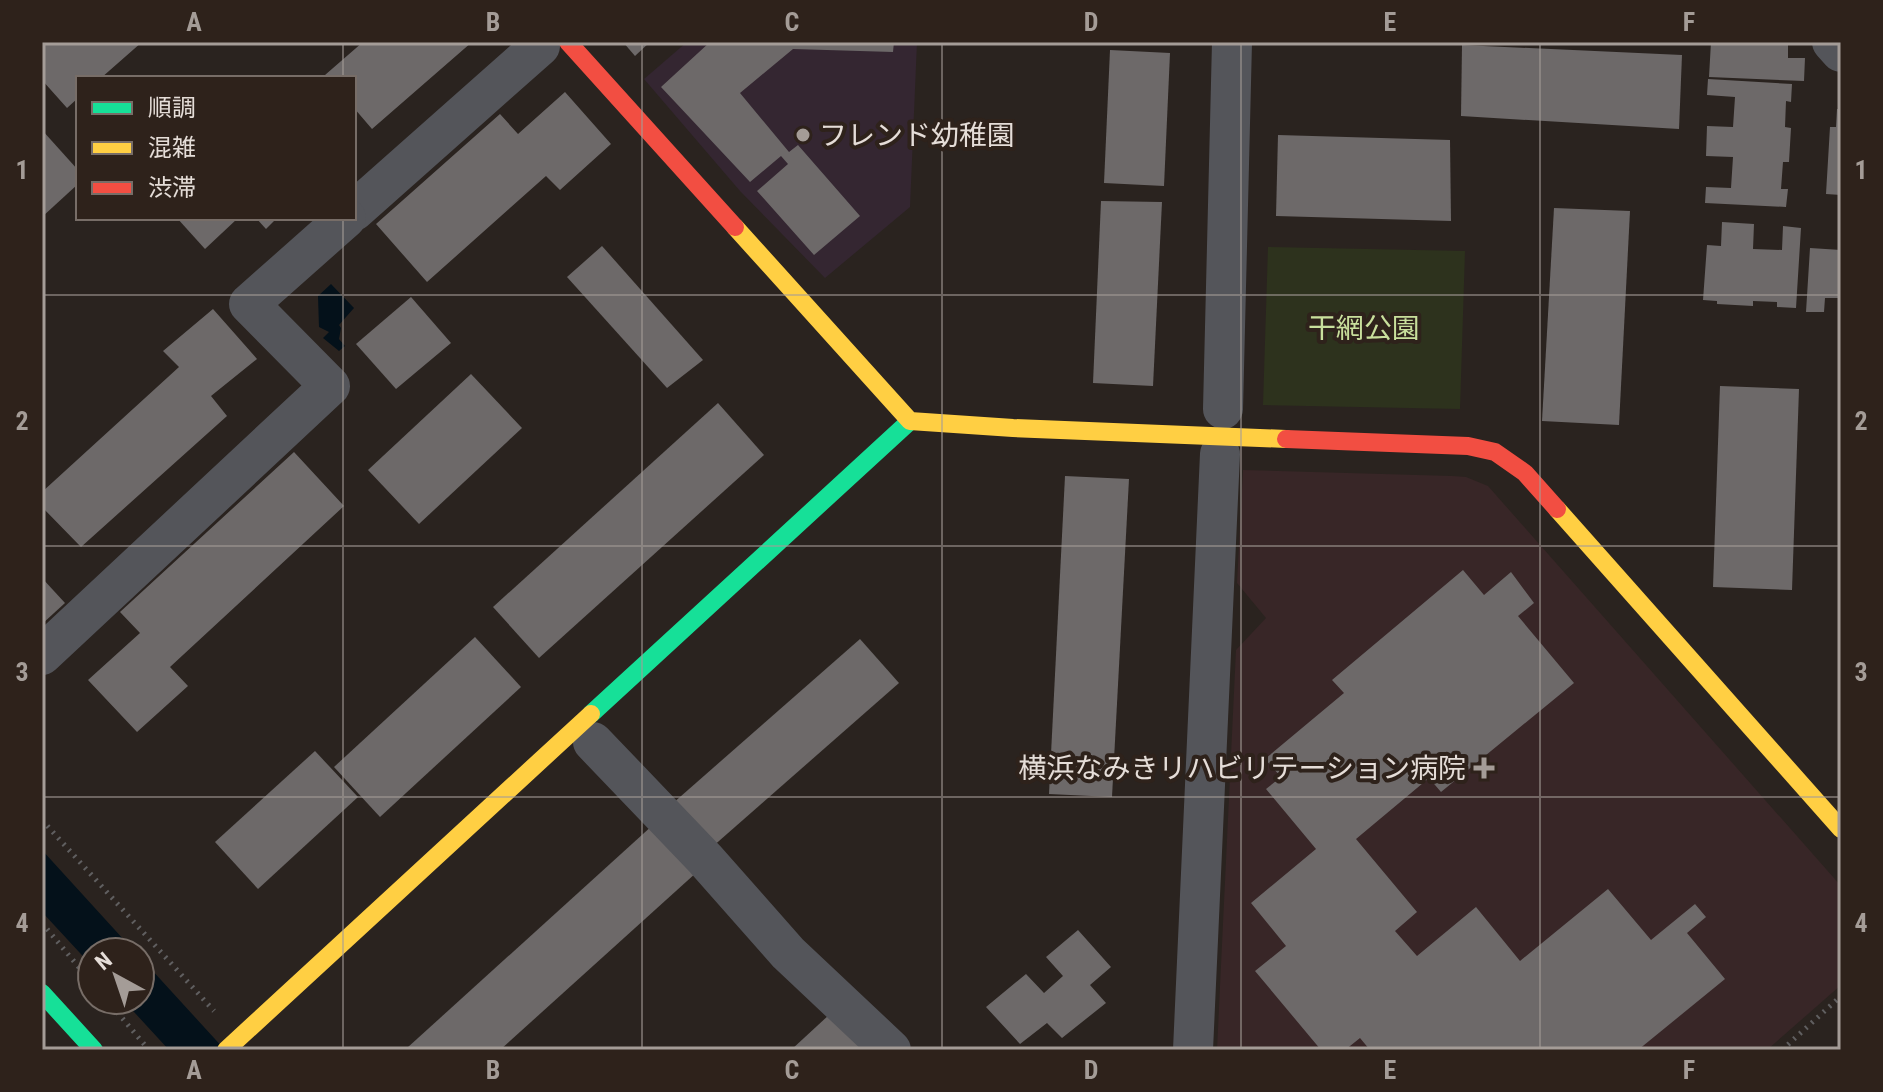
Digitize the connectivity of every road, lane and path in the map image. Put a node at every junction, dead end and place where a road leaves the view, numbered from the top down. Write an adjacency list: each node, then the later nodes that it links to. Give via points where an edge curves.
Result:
1 (1232, 42): 7 (street)
2 (1832, 42): 4 (street)
3 (554, 44): 5 (street); 8 (street)
4 (1841, 52)
5 (356, 209)
6 (344, 220): 10 (street, via 249,304 330,386)
7 (1223, 409)
8 (910, 421): 13 (street, via 1468,446 1495,452 1525,473); 19 (street)
9 (1220, 454): 23 (street)
10 (42, 655)
11 (593, 742): 22 (street, via 788,953)
12 (42, 820): 19 (path)
13 (1841, 829)
14 (42, 923): 15 (path)
15 (76, 964)
16 (42, 993): 20 (street)
17 (1841, 996): 24 (path)
18 (120, 1016): 21 (path)
19 (232, 1044)
20 (94, 1050)
21 (149, 1050)
22 (891, 1050)
23 (1193, 1050)
24 (1782, 1050)

